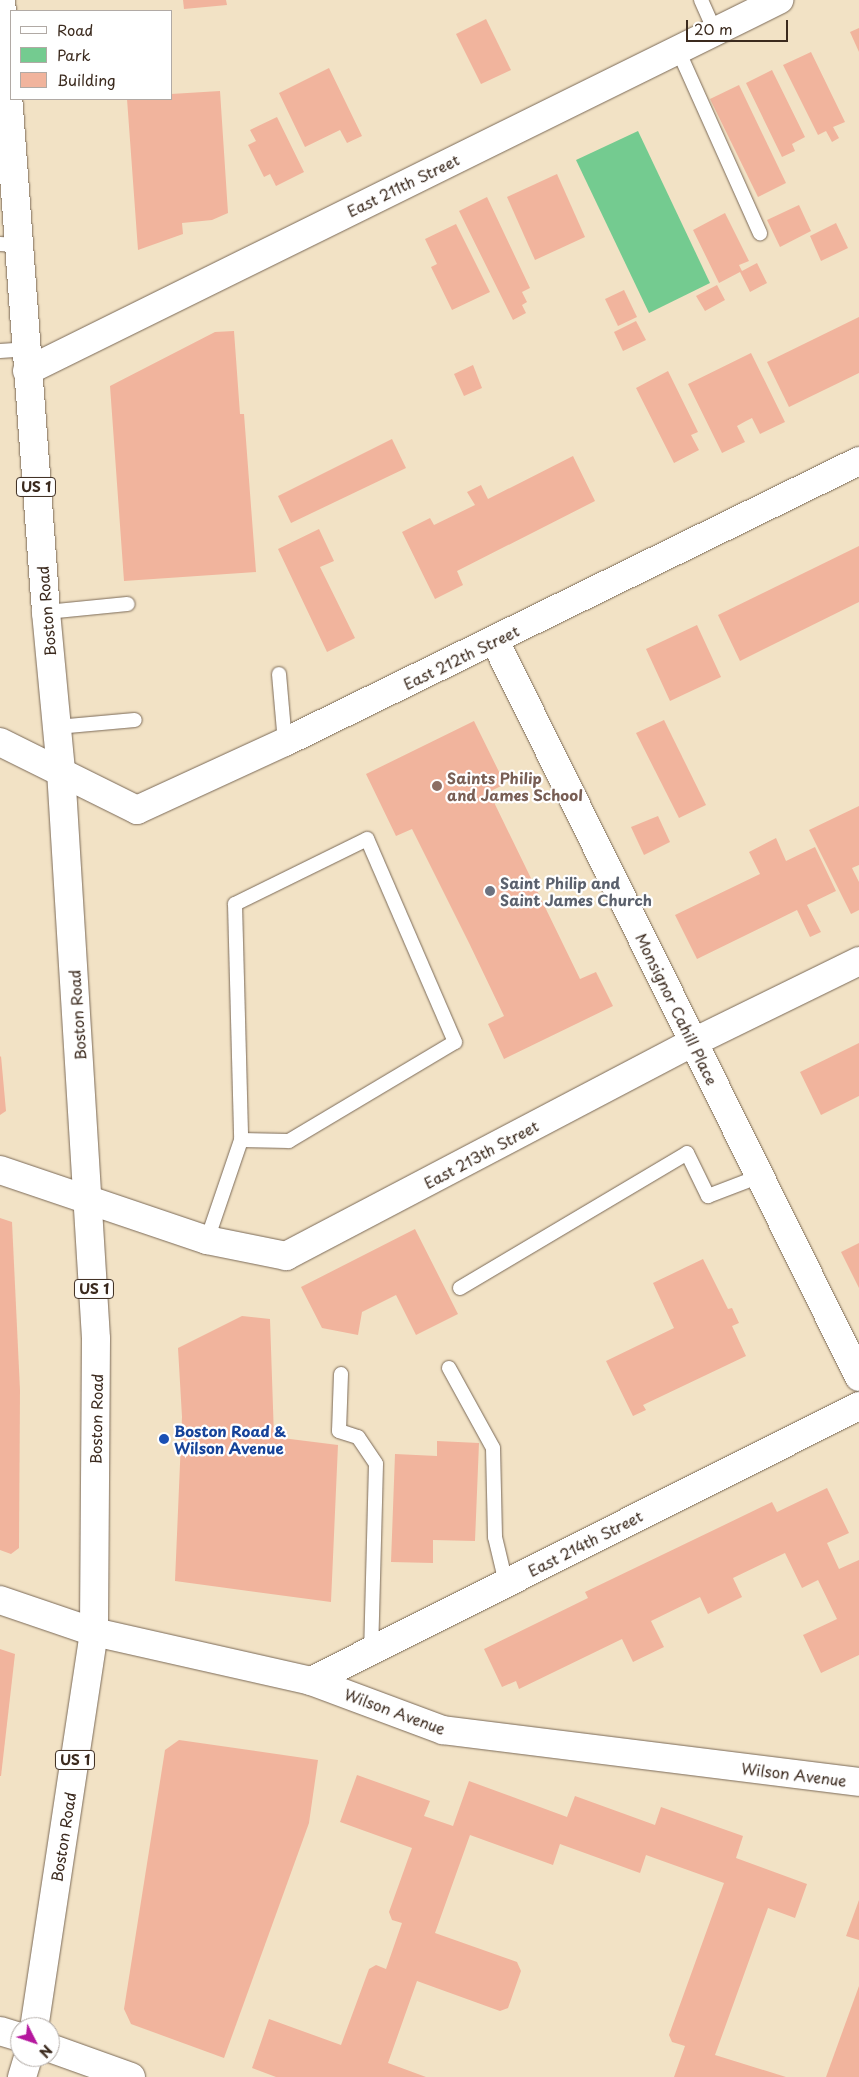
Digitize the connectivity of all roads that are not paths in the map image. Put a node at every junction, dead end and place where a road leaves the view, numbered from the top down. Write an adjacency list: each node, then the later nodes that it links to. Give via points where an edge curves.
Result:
1 (1, 0): 7 (street, Boston Road / US 1)
2 (701, 0): 4 (lane)
3 (779, 0): 4 (street, East 211th Street)
4 (715, 32): 5 (street, East 211th Street)
5 (678, 50): 6 (lane); 8 (street, East 211th Street)
6 (760, 233)
7 (9, 244): 8 (street, Boston Road / US 1)
8 (18, 357): 11 (street, Boston Road / US 1)
9 (859, 461): 12 (street, East 212th Street)
10 (128, 604): 11 (lane)
11 (46, 612): 15 (street, Boston Road / US 1)
12 (495, 641): 17 (street, East 212th Street); 20 (street, Monsignor Cahill Place)
13 (279, 674): 17 (lane)
14 (135, 720): 15 (lane)
15 (57, 727): 18 (street, Boston Road / US 1)
16 (0, 742): 18 (street)
17 (285, 742): 18 (street, East 212th Street, via 137,810)
18 (61, 771): 24 (street, Boston Road / US 1)
19 (859, 961): 20 (street, East 213th Street)
20 (694, 1042): 23 (street, Monsignor Cahill Place); 25 (street, East 213th Street, via 286,1256)
21 (241, 1140): 21 (lane, via 289,1141 455,1042 367,839 235,904); 25 (lane)
22 (0, 1170): 24 (street, East 213th Street)
23 (760, 1176): 26 (lane, via 708,1196 687,1153); 29 (street, Monsignor Cahill Place)
24 (90, 1199): 25 (street, East 213th Street); 33 (street, Boston Road / US 1, via 96,1339)
25 (207, 1240)
26 (460, 1288)
27 (449, 1368): 31 (lane, via 493,1448 495,1537)
28 (342, 1374): 34 (lane, via 339,1431 358,1437 376,1464)
29 (859, 1377)
30 (859, 1406): 31 (street, East 214th Street)
31 (506, 1583): 34 (street, East 214th Street)
32 (0, 1600): 33 (street, Wilson Avenue)
33 (94, 1632): 35 (street, Wilson Avenue); 37 (street, Boston Road / US 1)
34 (370, 1652): 35 (street, East 214th Street)
35 (311, 1681): 36 (street, Wilson Avenue, via 443,1730)
36 (859, 1782)
37 (36, 2017)
38 (60, 2052): 39 (street)
39 (131, 2077)

